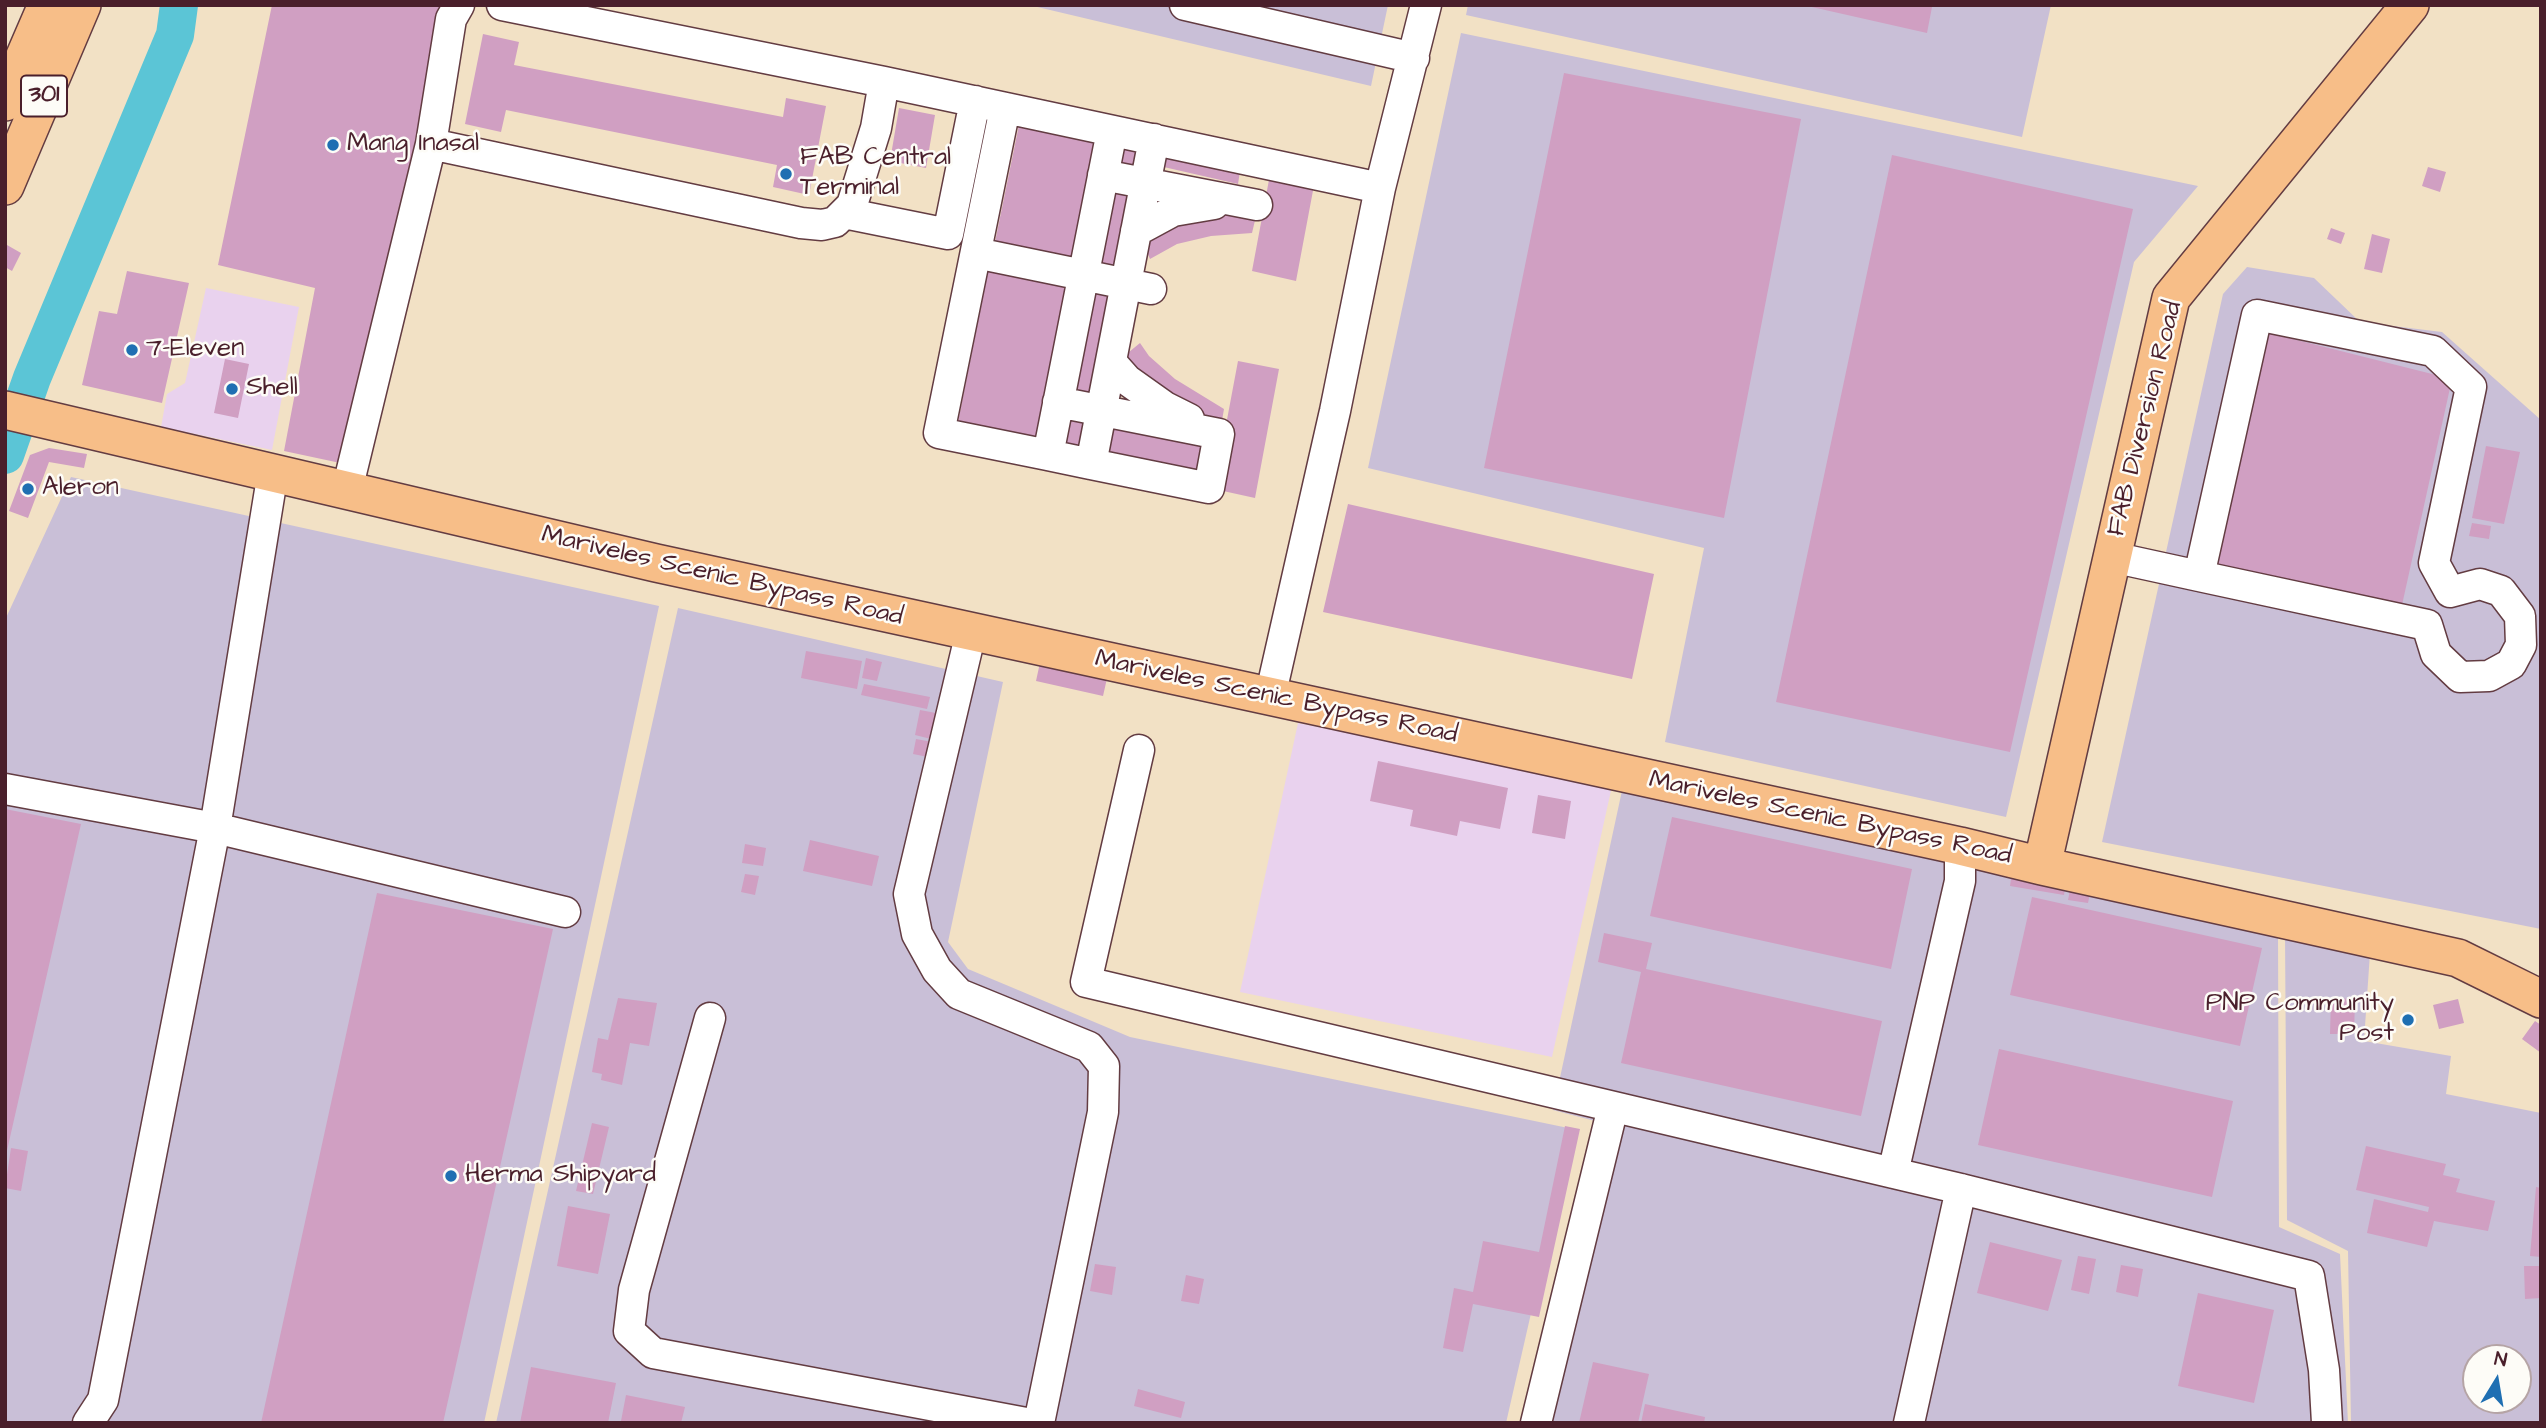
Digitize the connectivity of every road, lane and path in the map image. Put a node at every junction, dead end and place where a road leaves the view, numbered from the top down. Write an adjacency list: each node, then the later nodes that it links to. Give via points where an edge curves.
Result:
1 (47, 5): 11 (main road, 301)
2 (82, 5): 19 (main road, 301)
3 (459, 5): 15 (lane, via 451,19)
4 (502, 5): 9 (lane)
5 (1185, 5): 8 (lane)
6 (1426, 5): 8 (lane)
7 (2410, 5): 36 (main road, FAB Diversion Road, via 2171,298)
8 (1414, 58): 20 (lane)
9 (884, 82): 10 (lane); 22 (lane, via 865,168 852,205)
10 (975, 101): 12 (lane); 22 (lane, via 948,234)
11 (5, 102)
12 (1005, 108): 13 (lane); 24 (lane)
13 (1112, 131): 14 (lane); 17 (lane)
14 (1154, 139): 16 (lane); 18 (lane)
15 (431, 144): 22 (lane, via 801,223 822,225); 35 (lane)
16 (1265, 163): 20 (lane); 21 (lane)
17 (1104, 175): 18 (lane); 25 (lane)
18 (1145, 184): 21 (lane); 23 (lane)
19 (5, 186)
20 (1380, 188): 41 (lane)
21 (1257, 205): 23 (lane, via 1209,204 1173,211)
22 (844, 214)
23 (1136, 231): 26 (lane)
24 (976, 253): 25 (lane); 32 (lane, via 939,433)
25 (1083, 276): 26 (lane); 28 (lane)
26 (1138, 287): 27 (lane)
27 (1111, 362): 29 (lane); 31 (lane, via 1127,380 1165,407)
28 (1058, 402): 29 (lane); 32 (lane)
29 (1101, 410): 31 (lane); 33 (lane)
30 (17, 412): 34 (main road, Mariveles Scenic Bypass Road)
31 (1219, 434): 33 (lane, via 1209,488)
32 (1048, 455): 33 (lane)
33 (1091, 464)
34 (273, 472): 35 (main road, Mariveles Scenic Bypass Road); 44 (lane)
35 (347, 490): 40 (main road, Mariveles Scenic Bypass Road)
36 (2112, 556): 37 (lane); 46 (main road, FAB Diversion Road)
37 (2199, 576): 38 (lane, via 2257,315 2433,351 2470,387 2434,563); 39 (lane)
38 (2451, 592): 39 (lane); 39 (lane, via 2480,584 2501,591 2520,616 2521,645 2511,664 2489,676 2460,677 2436,654)
39 (2427, 625)
40 (971, 632): 41 (main road, Mariveles Scenic Bypass Road); 55 (lane, via 909,894 917,934 937,970 959,994 1089,1047 1104,1066 1103,1112)
41 (1270, 697): 45 (main road, Mariveles Scenic Bypass Road)
42 (1139, 750): 50 (lane, via 1086,982)
43 (5, 789): 44 (lane)
44 (215, 828): 47 (lane); 53 (lane, via 103,1400)
45 (1960, 846): 46 (main road, Mariveles Scenic Bypass Road); 51 (lane, via 1961,881)
46 (2042, 866): 48 (main road, Mariveles Scenic Bypass Road, via 2458,958)
47 (565, 912)
48 (2541, 999)
49 (710, 1018): 54 (lane, via 634,1290 629,1331 653,1353)
50 (1613, 1107): 51 (lane); 56 (lane)
51 (1893, 1173): 52 (lane)
52 (1961, 1189): 57 (lane); 58 (lane, via 2309,1276)
53 (88, 1423)
54 (1026, 1423)
55 (1039, 1423)
56 (1536, 1423)
57 (1909, 1423)
58 (2327, 1423)

